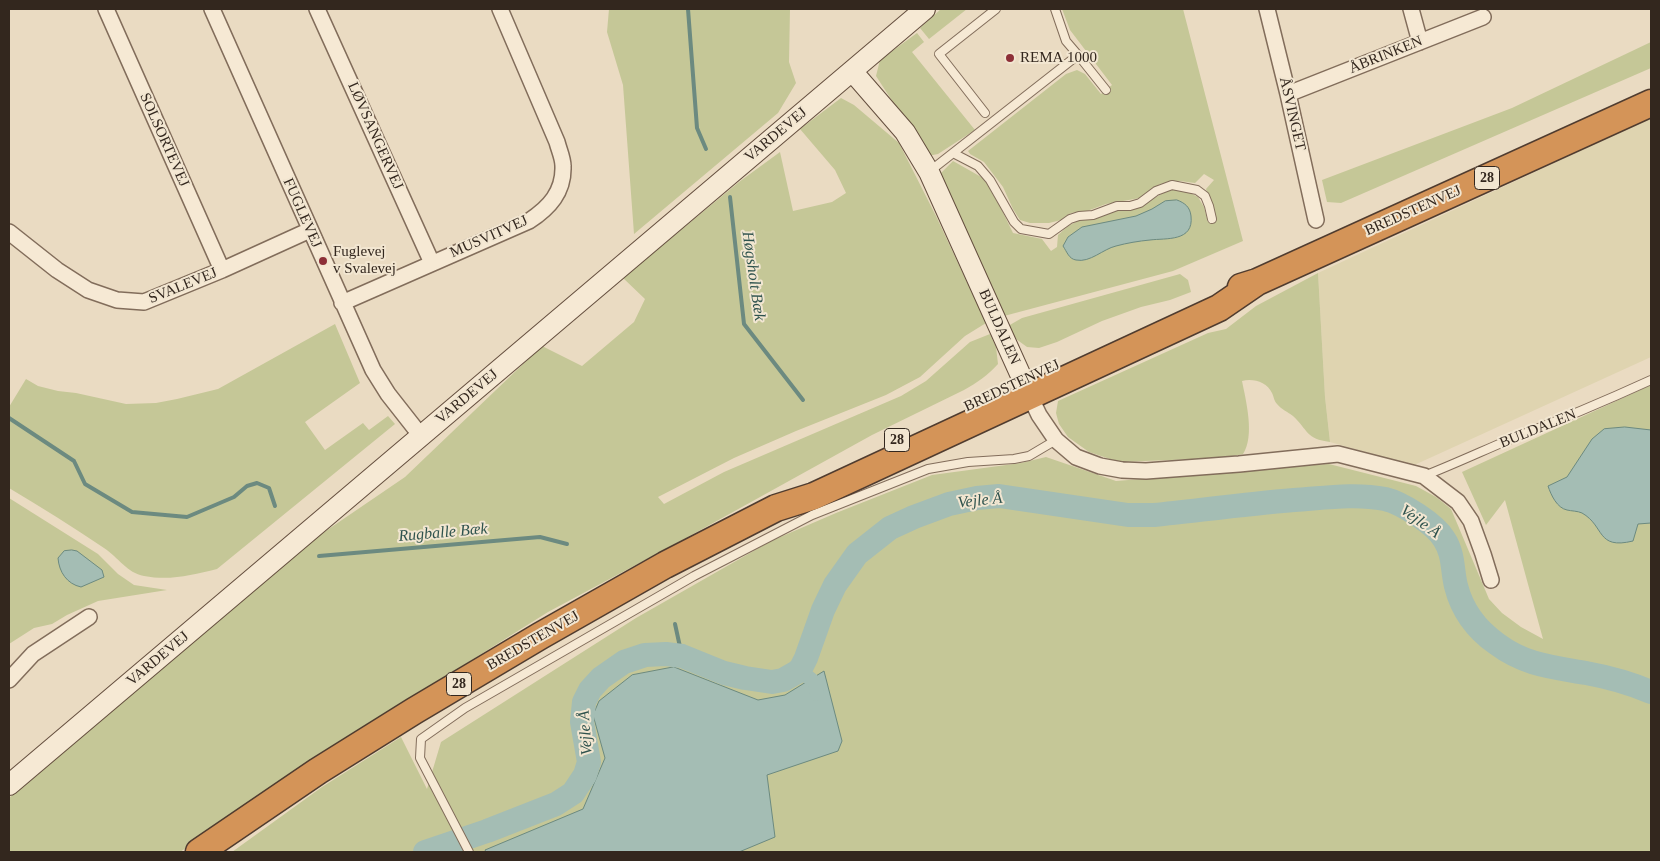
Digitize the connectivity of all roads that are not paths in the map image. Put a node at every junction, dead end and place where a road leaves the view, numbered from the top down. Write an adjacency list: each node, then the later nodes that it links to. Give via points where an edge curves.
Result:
1 (106, 9): 25 (street, SOLSORTEVEJ)
2 (212, 9): 22 (street, FUGLEVEJ)
3 (317, 9): 24 (street, LØVSANGERVEJ)
4 (500, 9): 24 (street, MUSVITVEJ, via 558,142 563,175 553,202 543,212)
5 (925, 9): 13 (street, VARDEVEJ)
6 (996, 9): 17 (lane, via 939,54)
7 (1055, 9): 12 (lane, via 1066,41)
8 (1267, 9): 15 (street, ÅSVINGET)
9 (1411, 9): 11 (street)
10 (1483, 17): 11 (street, ÅBRINKEN)
11 (1420, 42): 15 (street, ÅBRINKEN)
12 (1078, 55): 14 (lane); 18 (lane)
13 (852, 71): 19 (street, BULDALEN, via 905,132); 29 (street, VARDEVEJ)
14 (1106, 90)
15 (1288, 94): 21 (street, ÅSVINGET)
16 (1651, 103): 28 (highway, BREDSTENVEJ / 28, via 1257,282 1210,296)
17 (985, 113)
18 (953, 153): 19 (lane); 20 (lane, via 978,166 1021,229 1050,234 1070,219 1140,203 1156,191 1172,185 1197,190 1204,196)
19 (929, 172): 28 (street, BULDALEN)
20 (1212, 219)
21 (1316, 220)
22 (310, 230): 25 (street, SVALEVEJ); 26 (street, FUGLEVEJ)
23 (9, 232): 25 (street, SVALEVEJ, via 88,290 117,300 144,302)
24 (432, 262): 26 (street, MUSVITVEJ)
25 (222, 270)
26 (342, 303): 29 (street, FUGLEVEJ, via 373,370)
27 (1651, 380): 31 (lane, BULDALEN)
28 (1026, 388): 30 (street, BULDALEN); 36 (highway, BREDSTENVEJ / 28, via 814,496 776,508 665,565 414,711)
29 (421, 436): 35 (street, VARDEVEJ)
30 (1056, 440): 31 (street, BULDALEN, via 1076,457 1122,470 1146,471 1338,454); 37 (lane, via 1029,456 928,470 812,515 694,576 465,708 421,739 420,758)
31 (1424, 476): 32 (street, BULDALEN, via 1458,502 1471,521)
32 (1491, 580)
33 (89, 617): 34 (street, via 33,654)
34 (9, 680)
35 (9, 785)
36 (198, 852)
37 (469, 852)

